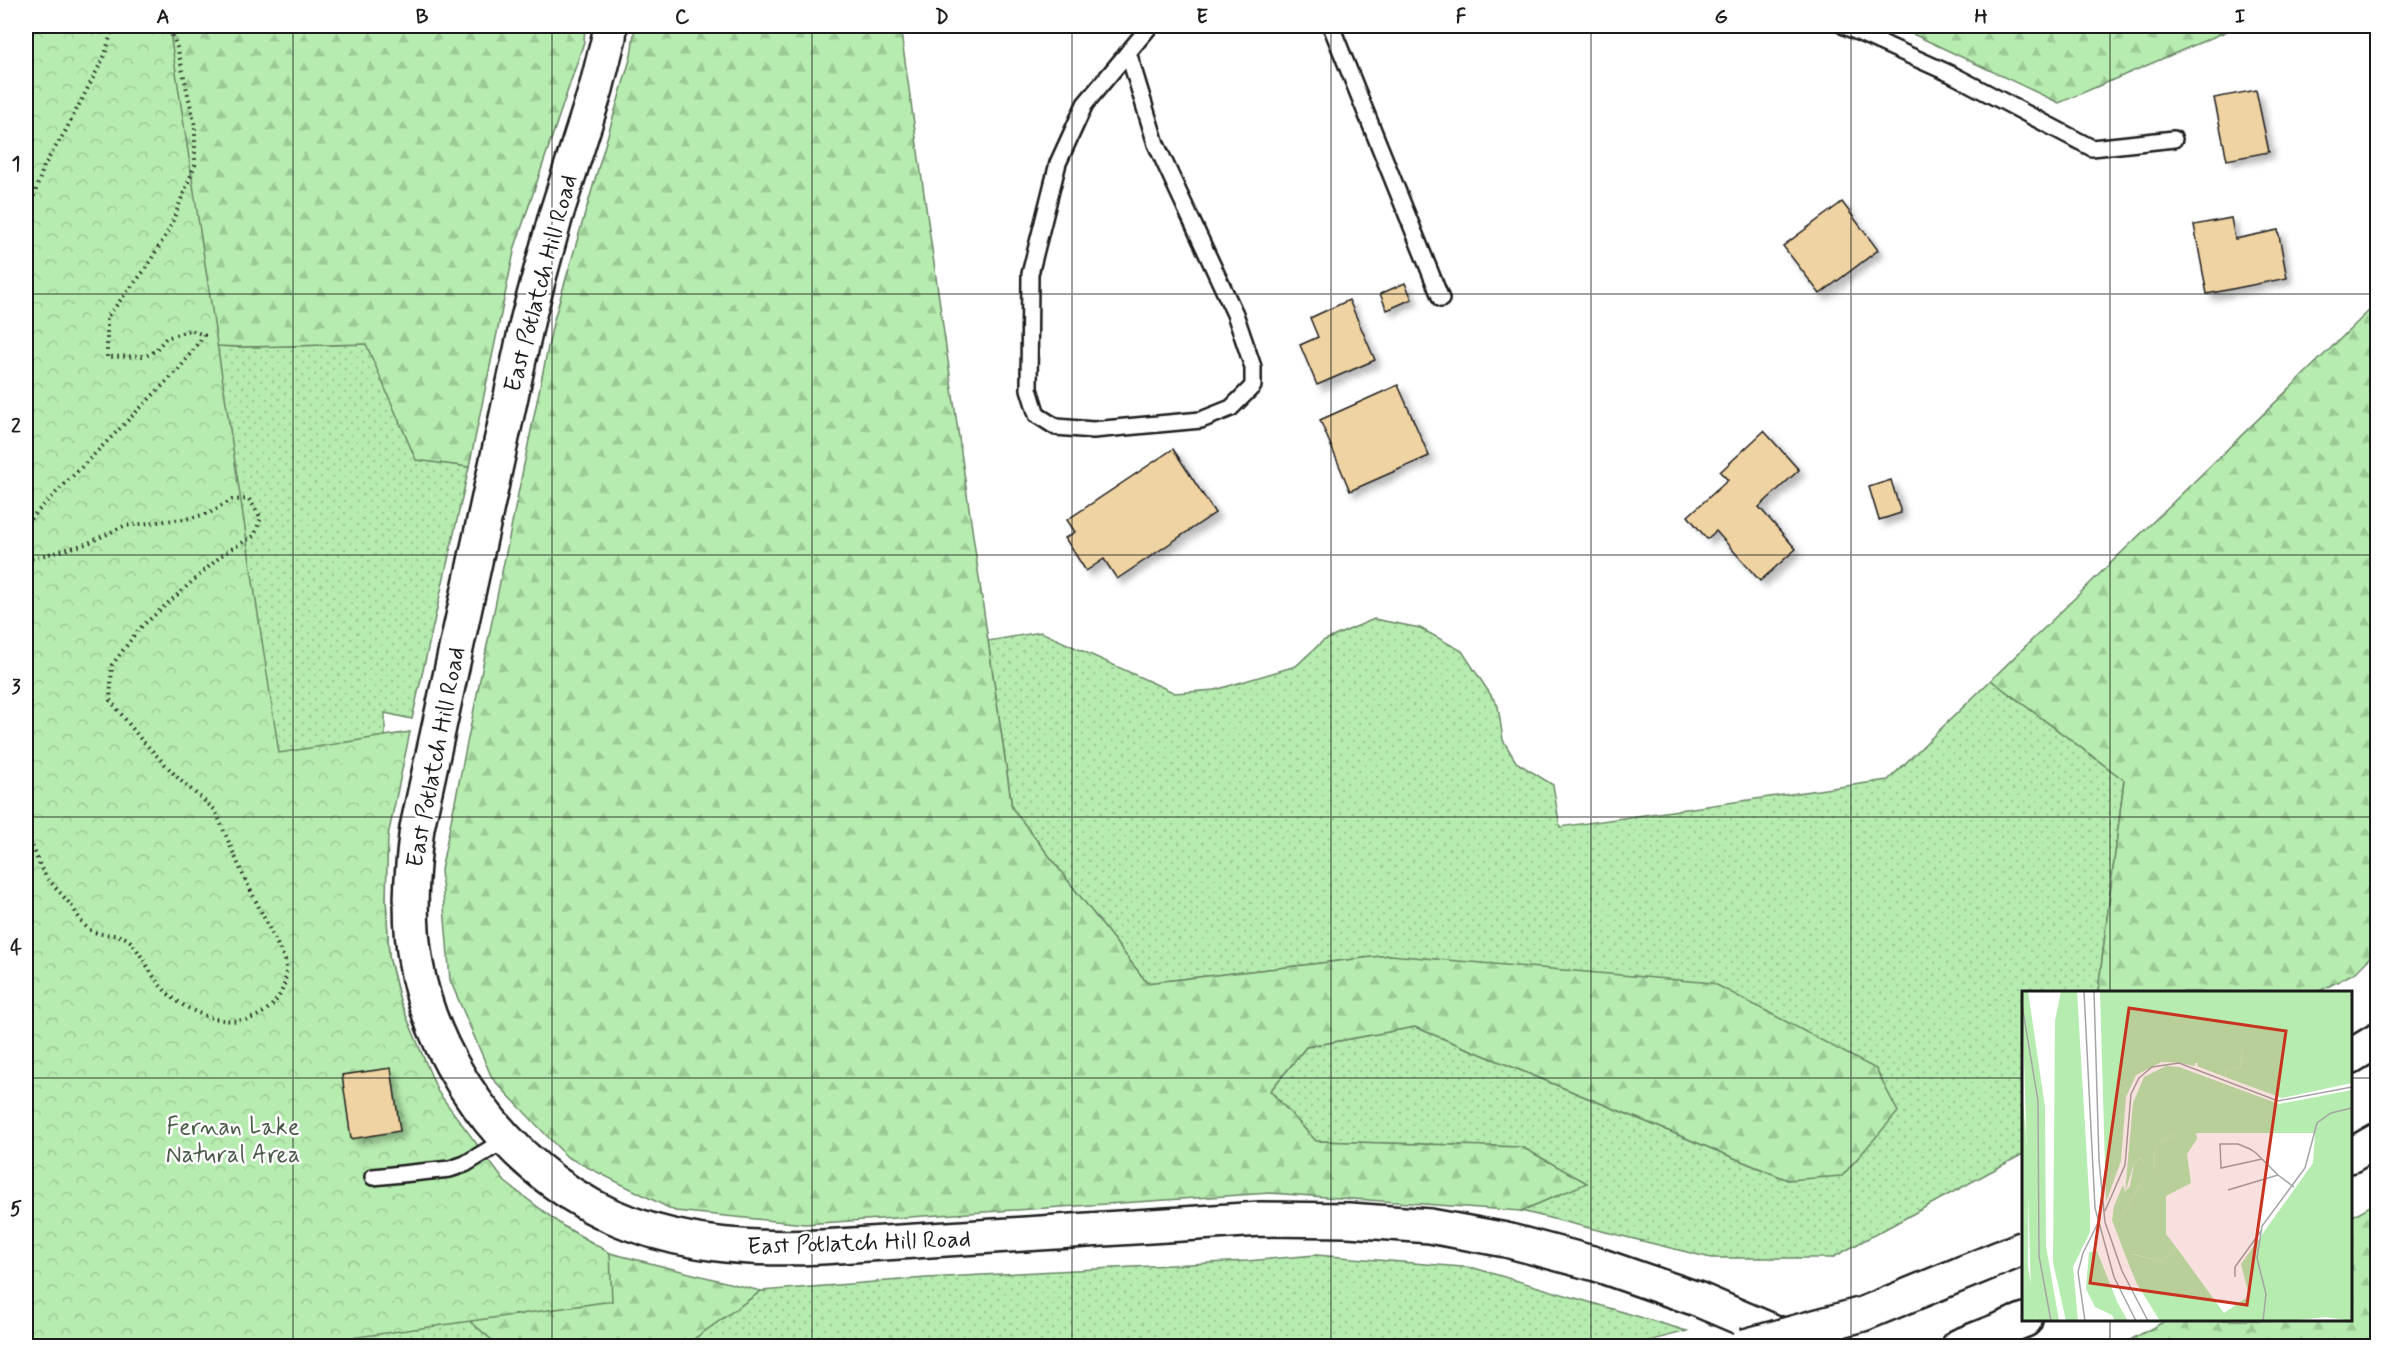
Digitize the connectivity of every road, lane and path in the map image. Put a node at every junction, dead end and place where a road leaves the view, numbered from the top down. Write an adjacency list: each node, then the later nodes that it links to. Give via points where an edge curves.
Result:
1 (113, 26): 9 (path, via 105,55 44,166)
2 (169, 26): 11 (path, via 195,126 195,165 169,230 144,271 107,317 107,357 146,356 166,338 191,330 204,335 179,369)
3 (610, 26): 18 (main road, East Potlatch Hill Road, via 596,89 528,318 422,805 411,875 416,966 430,1016 474,1101)
4 (1150, 26): 7 (lane)
5 (1331, 26): 10 (lane)
6 (1844, 26): 8 (lane, via 1953,75 2092,148)
7 (1128, 52): 7 (lane, via 1085,104 1058,163 1030,274 1029,390 1037,415 1056,427 1093,430 1201,420 1231,408 1253,386 1252,367 1235,314 1156,144)
8 (2174, 139)
9 (26, 219)
10 (1441, 299)
11 (26, 523)
12 (26, 560): 13 (path, via 86,544 124,526 209,513 232,500 249,499 261,518 254,536 223,554 139,629 112,665 111,700 140,738 214,810 285,960 284,987 266,1011 256,1017 227,1022 176,1000 159,985 124,936 88,929 45,876)
13 (26, 835)
14 (26, 996): 16 (path, via 31,1023)
15 (2378, 1040): 17 (main road)
16 (26, 1042)
17 (2352, 1056)
18 (505, 1140): 21 (lane, via 450,1169); 25 (main road, East Potlatch Hill Road, via 587,1203 628,1223 726,1246 780,1249 1261,1219 1430,1226 1506,1240 1596,1264 1697,1299)
19 (2378, 1140): 20 (main road)
20 (2352, 1155)
21 (373, 1177)
22 (2022, 1249): 24 (main road, bridge, via 1863,1314)
23 (2023, 1321): 26 (main road)
24 (1745, 1347)
25 (1807, 1347)
26 (1959, 1347)

